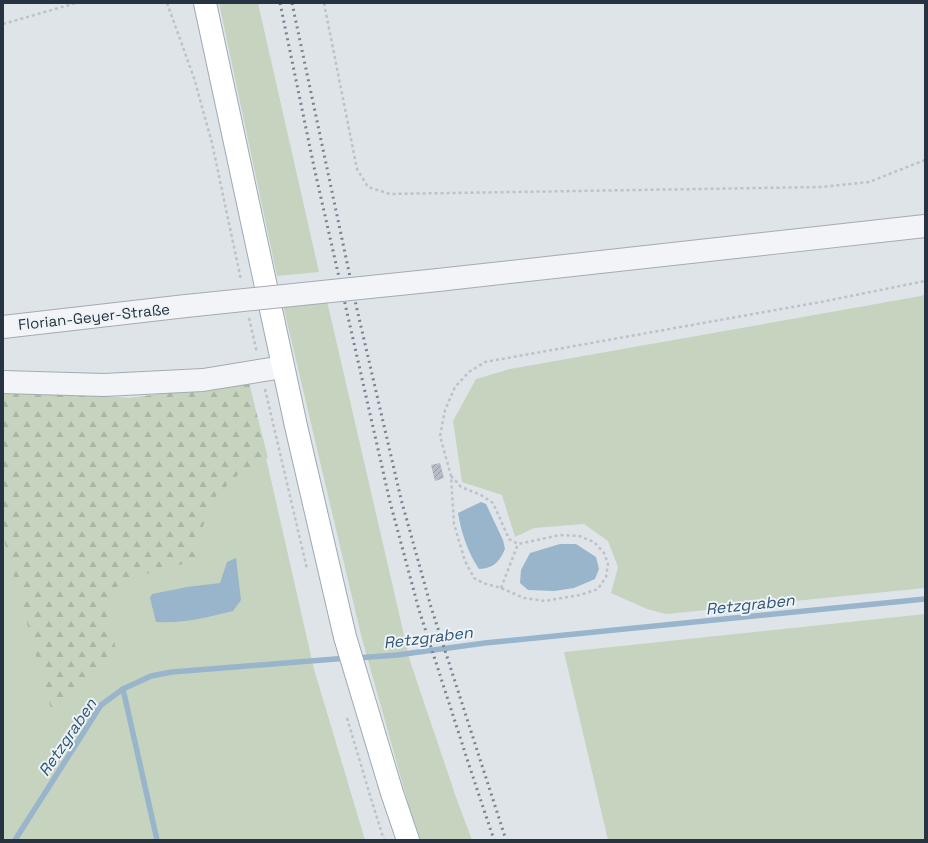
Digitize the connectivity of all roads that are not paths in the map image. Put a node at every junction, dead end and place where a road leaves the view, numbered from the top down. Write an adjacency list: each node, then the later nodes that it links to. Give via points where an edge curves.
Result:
1 (204, 3): 4 (main road)
2 (925, 226): 3 (street, Florian-Geyer-Straße, bridge)
3 (3, 327)
4 (283, 367): 5 (street, via 203,380 104,385); 6 (main road, via 345,637)
5 (3, 382)
6 (408, 840)

